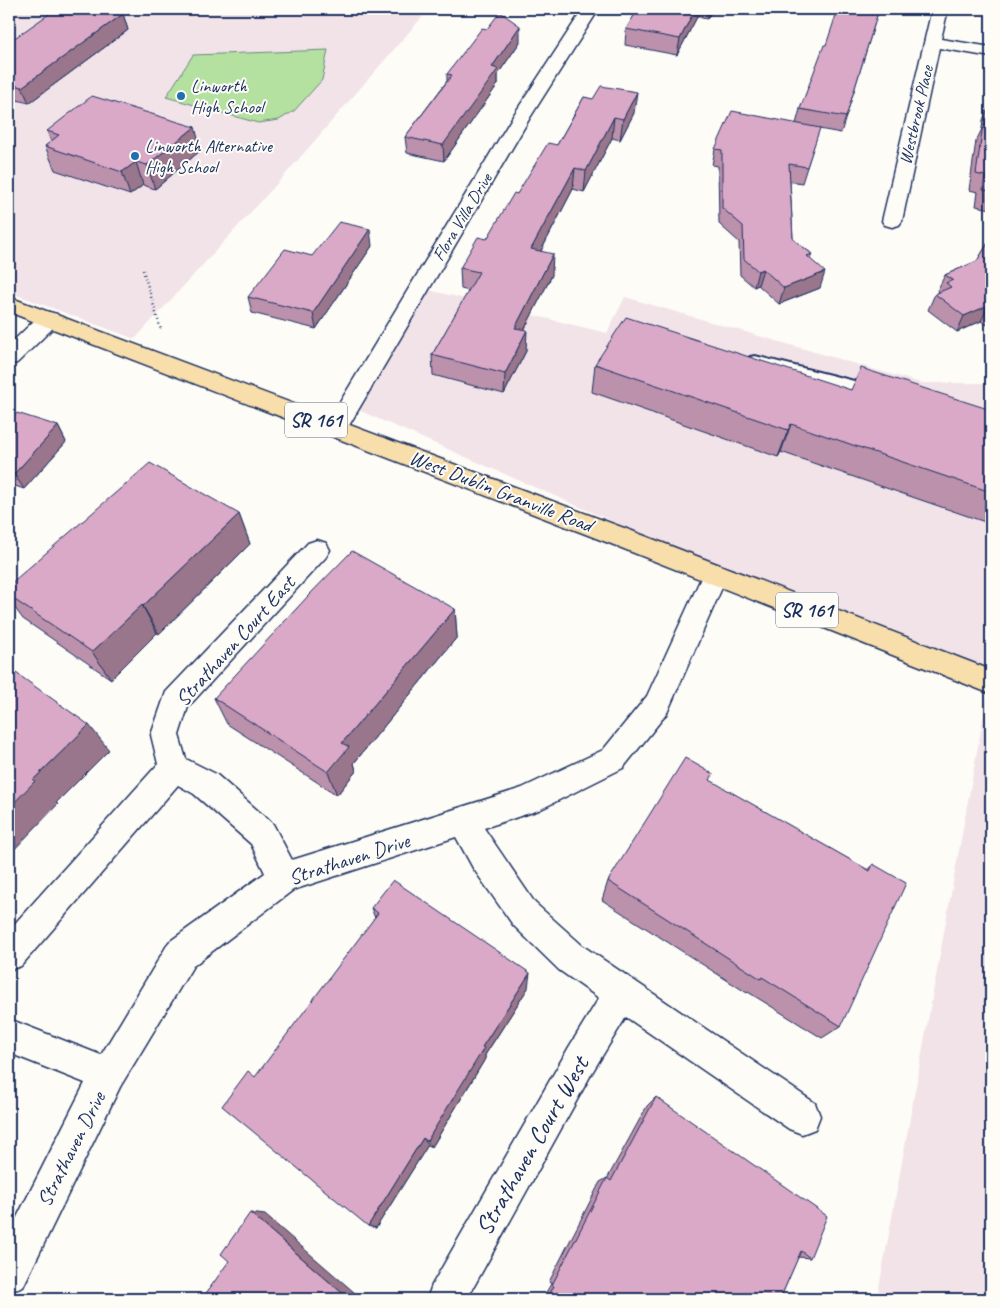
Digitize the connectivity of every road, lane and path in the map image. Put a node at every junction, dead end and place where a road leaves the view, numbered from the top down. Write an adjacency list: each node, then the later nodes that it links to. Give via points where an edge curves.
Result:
1 (591, 9): 13 (street, Flora Villa Drive, via 522,116)
2 (940, 9): 3 (street, Westbrook Place)
3 (932, 42): 4 (street); 5 (street, Westbrook Place)
4 (991, 52)
5 (892, 222)
6 (143, 270): 9 (path)
7 (9, 304): 8 (main road, West Dublin Granville Road / SR 161)
8 (49, 319): 11 (street); 13 (main road, West Dublin Granville Road / SR 161)
9 (161, 330)
10 (739, 356): 12 (lane)
11 (9, 358)
12 (890, 395)
13 (336, 428): 15 (main road, West Dublin Granville Road / SR 161)
14 (317, 550): 17 (street, Strathaven Court East, via 176,701 164,736)
15 (715, 574): 16 (main road, West Dublin Granville Road / SR 161); 18 (street, Strathaven Drive, via 657,704 613,759 528,800)
16 (991, 682)
17 (174, 768): 19 (street, via 205,784 262,834); 20 (street)
18 (464, 822): 19 (street, Strathaven Drive); 21 (street, via 524,914 571,958)
19 (284, 878): 23 (street, Strathaven Drive, via 181,954)
20 (9, 954)
21 (621, 994): 24 (street); 26 (street, Strathaven Court West)
22 (9, 1036): 23 (street)
23 (108, 1075): 25 (street, Strathaven Drive)
24 (802, 1116)
25 (9, 1273)
26 (446, 1299)

